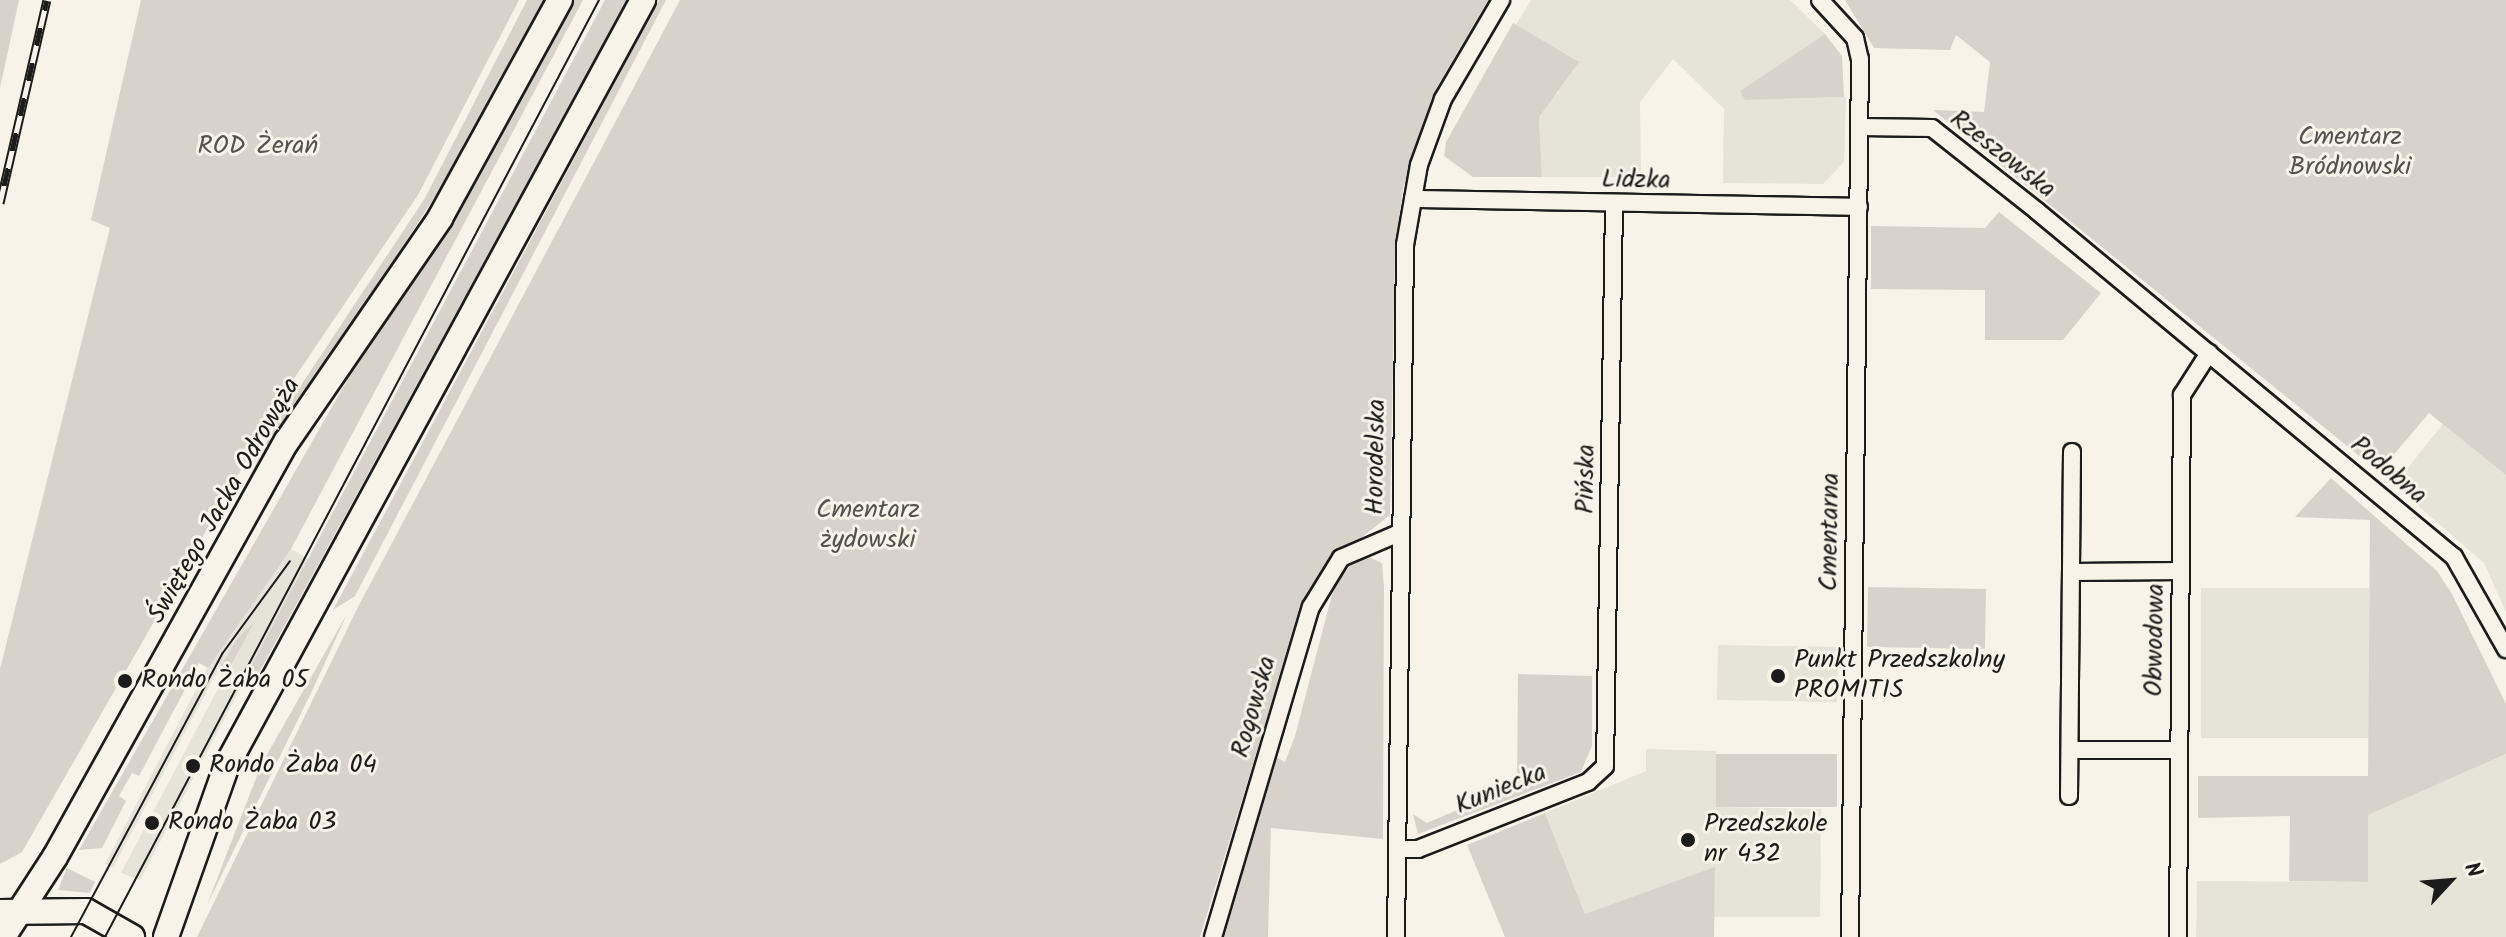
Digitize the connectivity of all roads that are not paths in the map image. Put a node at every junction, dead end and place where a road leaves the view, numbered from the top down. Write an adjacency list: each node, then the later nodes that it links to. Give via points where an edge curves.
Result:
1 (560, 0): 20 (main road, Świętego Jacka Odrowąża, via 440,218 287,441)
2 (643, 0): 23 (main road, via 227,765)
3 (1501, 0): 6 (street, Horodelska, via 1443,99)
4 (1820, 0): 5 (street, via 1855,38)
5 (1860, 127): 8 (street, Cmentarna); 9 (street, Rzeszowska, via 1932,128)
6 (1413, 199): 7 (street, Lidzka); 11 (street, Horodelska)
7 (1614, 205): 8 (street, Lidzka); 17 (street, Pińska)
8 (1859, 207): 26 (street, Cmentarna)
9 (2209, 353): 12 (street, Obwodowa, via 2182,395); 14 (street, Podobna, via 2454,557)
10 (2072, 452): 13 (street)
11 (1399, 533): 19 (street, Horodelska); 24 (street, Rogowska, via 1341,558 1311,607)
12 (2181, 571): 13 (street); 16 (street, Obwodowa)
13 (2072, 572): 15 (street)
14 (2506, 649)
15 (2070, 750): 16 (street); 18 (street)
16 (2179, 750): 27 (street, Obwodowa)
17 (1607, 754): 19 (street, Kuniecka, via 1602,772 1588,782 1418,849)
18 (2069, 796)
19 (1397, 849): 25 (street, Horodelska)
20 (11, 912): 21 (main road, Świętego Jacka Odrowąża); 22 (main road, via 86,911)
21 (3, 937)
22 (132, 937)
23 (166, 937)
24 (1213, 937)
25 (1396, 937)
26 (1850, 937)
27 (2178, 937)

